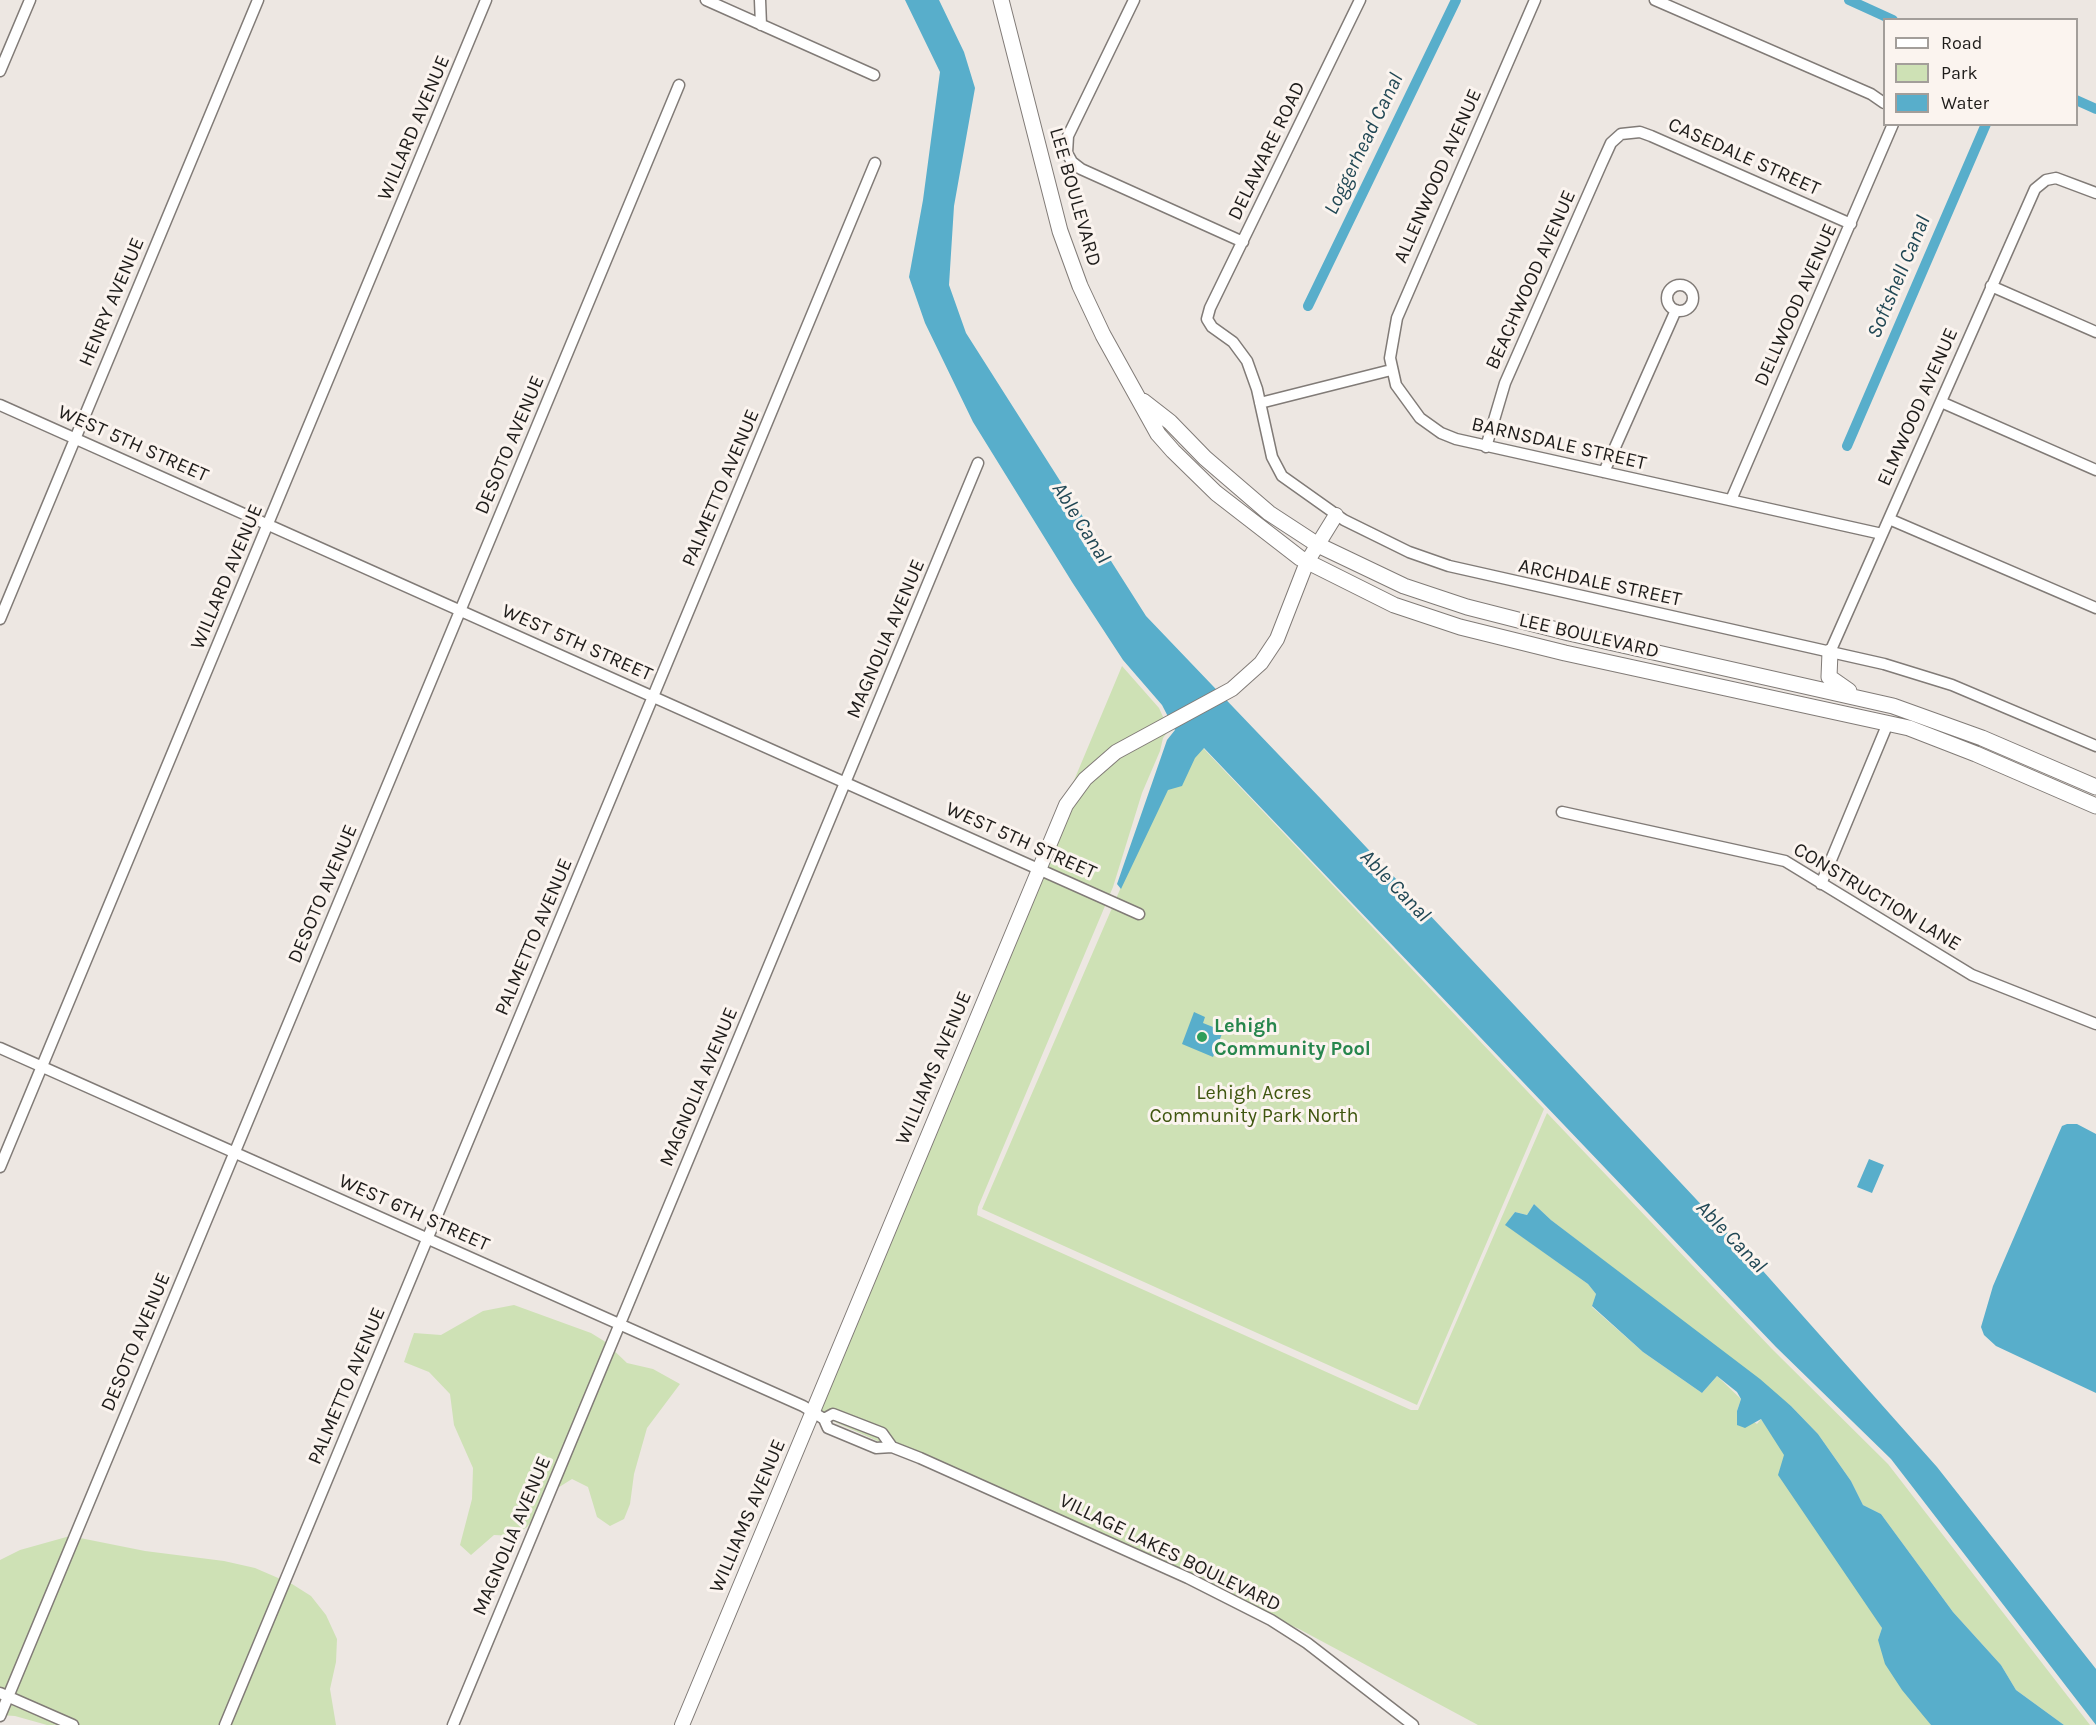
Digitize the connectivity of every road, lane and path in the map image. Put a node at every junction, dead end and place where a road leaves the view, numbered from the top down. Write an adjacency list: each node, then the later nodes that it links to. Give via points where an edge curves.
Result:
1 (30, 0): 12 (street)
2 (258, 0): 31 (street, HENRY AVENUE)
3 (486, 0): 39 (street, WILLARD AVENUE)
4 (706, 0): 11 (street)
5 (760, 0): 11 (street)
6 (1001, 0): 27 (main road, LEE BOULEVARD, via 1068,255 1092,312)
7 (1134, 0): 21 (street, via 1068,136 1067,153 1081,169)
8 (1360, 0): 21 (street, DELAWARE ROAD)
9 (1536, 0): 26 (street, ALLENWOOD AVENUE, via 1396,318)
10 (1655, 0): 15 (street)
11 (761, 25): 13 (street)
12 (0, 71)
13 (874, 75)
14 (679, 85): 44 (street, DESOTO AVENUE)
15 (1883, 102)
16 (1892, 126): 20 (street, DELLWOOD AVENUE)
17 (1621, 134): 20 (street, CASEDALE STREET, via 1640,132 1651,136); 32 (street, BEACHWOOD AVENUE, via 1611,143 1505,383)
18 (875, 163): 50 (street, PALMETTO AVENUE)
19 (2096, 193): 22 (street, ELMWOOD AVENUE, via 2056,178 2035,189)
20 (1851, 224): 36 (street, DELLWOOD AVENUE)
21 (1243, 242): 24 (street, DELAWARE ROAD)
22 (1991, 286): 25 (street); 28 (street, ELMWOOD AVENUE)
23 (1676, 310): 35 (street)
24 (1207, 319): 29 (street, ARCHDALE STREET, via 1241,351)
25 (2096, 332)
26 (1391, 370): 29 (street); 32 (street, BARNSDALE STREET, via 1412,409 1429,426)
27 (1136, 395): 41 (main road, LEE BOULEVARD, via 1269,513); 42 (main road, LEE BOULEVARD, via 1158,434 1193,473)
28 (1941, 402): 34 (street); 38 (street, ELMWOOD AVENUE)
29 (1260, 403): 37 (street, ARCHDALE STREET, via 1276,467 1290,484)
30 (0, 405): 31 (street, WEST 5TH STREET)
31 (76, 438): 39 (street, WEST 5TH STREET); 45 (street, HENRY AVENUE)
32 (1486, 447): 35 (street, BARNSDALE STREET)
33 (978, 463): 55 (street, MAGNOLIA AVENUE)
34 (2096, 470)
35 (1604, 472): 36 (street, BARNSDALE STREET)
36 (1731, 500): 40 (street, BARNSDALE STREET)
37 (1336, 515): 41 (street, WILLIAMS AVENUE); 46 (street, ARCHDALE STREET, via 1409,552 1449,566)
38 (1889, 519): 40 (street, ELMWOOD AVENUE); 43 (street)
39 (268, 524): 44 (street, WEST 5TH STREET); 66 (street, WILLARD AVENUE)
40 (1882, 534): 46 (street, ELMWOOD AVENUE)
41 (1318, 545): 42 (street, WILLIAMS AVENUE); 48 (main road, LEE BOULEVARD, via 1425,595 1569,633)
42 (1307, 562): 47 (main road, LEE BOULEVARD, via 1417,614); 61 (street, WILLIAMS AVENUE, via 1270,651 1261,663 1232,689 1116,752 1086,779 1066,805)
43 (2096, 608)
44 (461, 610): 50 (street, WEST 5TH STREET); 67 (street, DESOTO AVENUE)
45 (0, 619)
46 (1830, 652): 49 (main road, via 1813,675); 51 (main road, via 1831,680); 54 (street, ARCHDALE STREET, via 1952,686)
47 (1654, 672): 48 (main road, via 1660,663 1733,678); 53 (main road, LEE BOULEVARD)
48 (1753, 673): 49 (main road, LEE BOULEVARD)
49 (1798, 683): 51 (main road, LEE BOULEVARD)
50 (653, 696): 55 (street, WEST 5TH STREET); 69 (street, PALMETTO AVENUE)
51 (1859, 697): 52 (main road, LEE BOULEVARD)
52 (1893, 706): 53 (main road); 56 (main road, LEE BOULEVARD, via 1982,738)
53 (1888, 723): 57 (main road, LEE BOULEVARD, via 1938,738); 62 (street)
54 (2096, 746)
55 (846, 783): 61 (street, WEST 5TH STREET); 70 (street, MAGNOLIA AVENUE)
56 (2096, 787)
57 (2068, 794): 58 (main road, via 2073,790); 59 (main road, LEE BOULEVARD)
58 (2096, 797)
59 (2096, 806)
60 (1562, 812): 62 (street, CONSTRUCTION LANE, via 1772,856)
61 (1038, 868): 63 (street, WEST 5TH STREET); 71 (street, WILLIAMS AVENUE)
62 (1821, 884): 64 (street, CONSTRUCTION LANE, via 1972,975)
63 (1140, 914)
64 (2096, 1024)
65 (0, 1048): 66 (street, WEST 6TH STREET)
66 (42, 1067): 67 (street, WEST 6TH STREET); 68 (street, WILLARD AVENUE)
67 (234, 1153): 69 (street, WEST 6TH STREET); 72 (street, DESOTO AVENUE)
68 (0, 1167)
69 (427, 1239): 70 (street, WEST 6TH STREET); 75 (street, PALMETTO AVENUE)
70 (620, 1325): 71 (street, WEST 6TH STREET); 76 (street, MAGNOLIA AVENUE)
71 (818, 1416): 77 (street, WILLIAMS AVENUE); 78 (street, VILLAGE LAKES BOULEVARD, via 833,1414 882,1433 892,1447 1166,1568 1270,1620 1307,1643)
72 (4, 1695): 73 (street, DESOTO AVENUE); 74 (street)
73 (0, 1716)
74 (73, 1725)
75 (225, 1725)
76 (453, 1725)
77 (682, 1725)
78 (1413, 1725)

